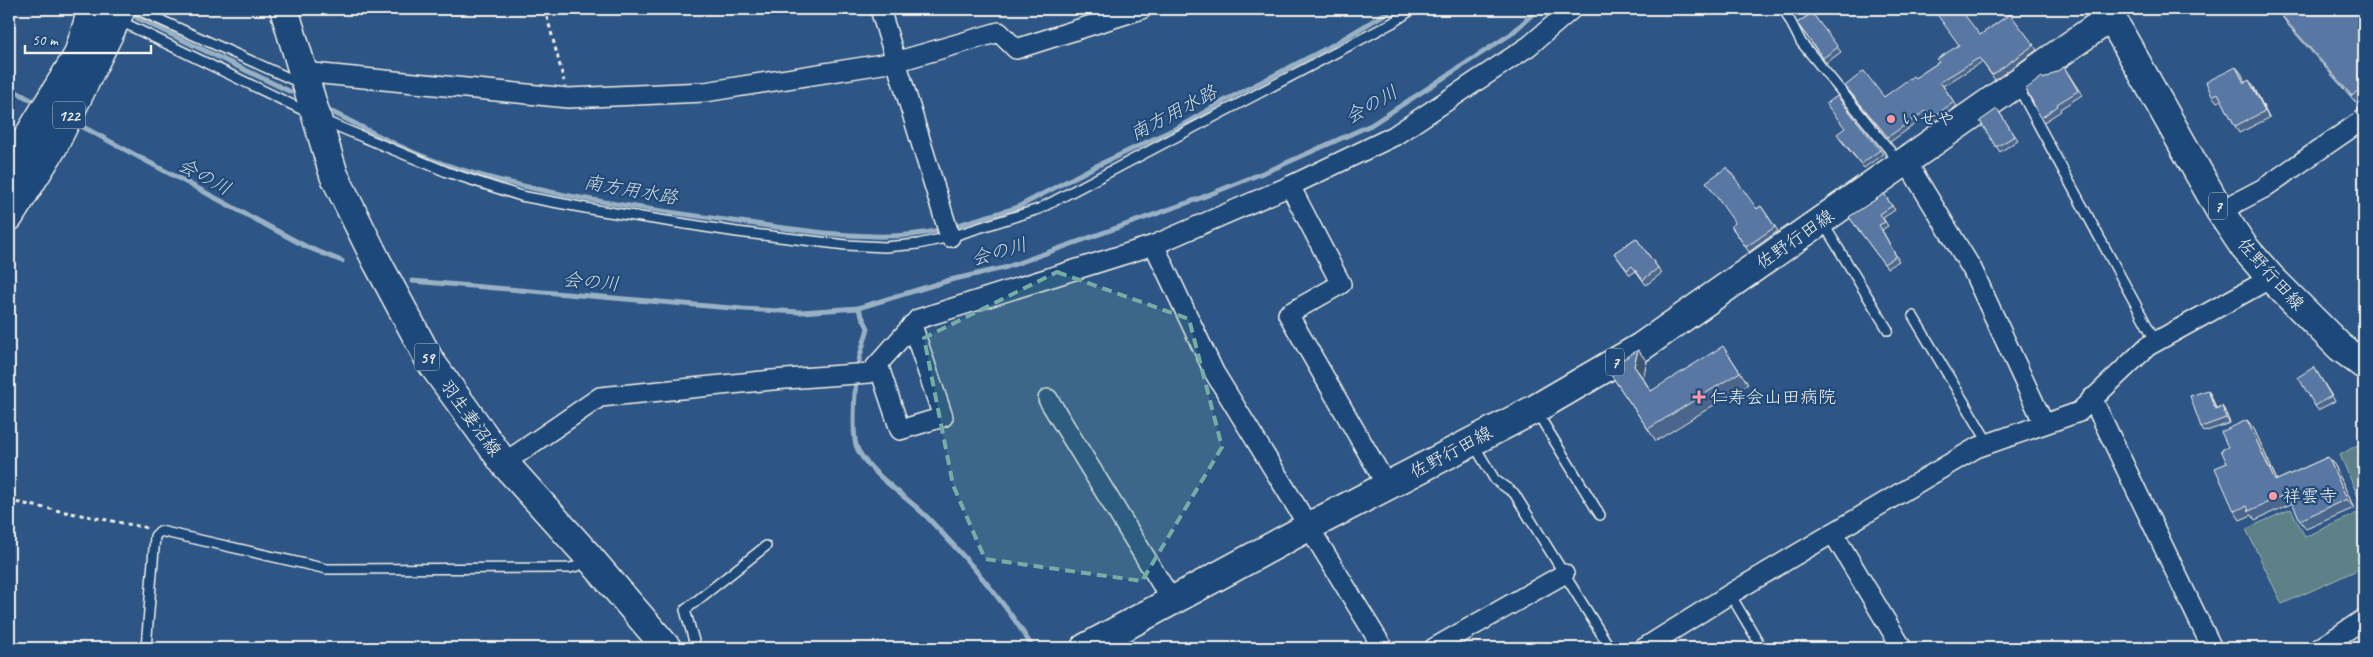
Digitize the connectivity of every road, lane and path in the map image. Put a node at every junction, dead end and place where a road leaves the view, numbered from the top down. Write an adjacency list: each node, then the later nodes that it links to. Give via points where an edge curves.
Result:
1 (284, 9): 11 (main road, 羽生妻沼線 / 59)
2 (545, 9): 13 (path)
3 (880, 9): 10 (street)
4 (1142, 9): 10 (street, via 1016,49 999,32)
5 (1413, 9): 22 (lane, via 1076,192 1039,210)
6 (1572, 9): 18 (street, via 1529,46 1394,136)
7 (1784, 9): 16 (lane, via 1801,42)
8 (116, 11): 11 (lane); 14 (lane); 17 (main road, 122, via 78,54); 20 (main road, 122, via 53,147)
9 (2108, 13): 12 (main road, 佐野行田線 / 7); 19 (main road, 佐野行田線 / 7)
10 (895, 62): 13 (street, via 705,92); 22 (street)
11 (304, 79): 13 (street); 14 (main road, 羽生妻沼線 / 59)
12 (2016, 84): 16 (main road, 佐野行田線 / 7); 28 (lane)
13 (568, 98)
14 (316, 117): 22 (lane, via 447,172 521,196 586,209 846,245 885,247); 37 (main road, 羽生妻沼線 / 59, via 334,175 430,361)
15 (2364, 119): 19 (street, via 2264,188)
16 (1904, 163): 21 (main road, 佐野行田線 / 7); 34 (street, via 1972,269)
17 (9, 168)
18 (1290, 186): 23 (street); 38 (street, via 1341,284 1288,314)
19 (2220, 211): 24 (main road, 佐野行田線 / 7, via 2244,247)
20 (9, 217)
21 (1821, 220): 27 (lane); 33 (main road, 佐野行田線 / 7, via 1641,347)
22 (950, 238)
23 (1154, 245): 26 (street, via 918,319); 41 (street, via 1214,372)
24 (2271, 278): 28 (street); 30 (main road, 佐野行田線 / 7, via 2340,347)
25 (1913, 316): 36 (lane)
26 (912, 325): 29 (street); 29 (street, via 943,417 900,430)
27 (1888, 330)
28 (2156, 342): 31 (street)
29 (878, 364): 37 (street, via 870,373 600,398)
30 (2364, 365)
31 (2092, 398): 34 (street, via 2079,412); 60 (street)
32 (1048, 399): 48 (street)
33 (1534, 409): 35 (main road, 佐野行田線 / 7); 40 (lane)
34 (2044, 424): 36 (street)
35 (1472, 442): 38 (main road, 佐野行田線 / 7); 46 (lane, via 1494,480 1514,493)
36 (1989, 444): 43 (street, via 1976,448)
37 (504, 463): 45 (main road, 羽生妻沼線 / 59)
38 (1387, 486): 41 (main road, 佐野行田線 / 7)
39 (9, 501): 42 (path)
40 (1600, 515)
41 (1310, 526): 48 (main road, 佐野行田線 / 7); 54 (street)
42 (157, 532): 45 (lane, via 327,569 570,568); 50 (lane)
43 (1833, 533): 47 (street); 59 (street)
44 (766, 546): 52 (lane, via 685,610)
45 (589, 557): 51 (main road, 羽生妻沼線 / 59)
46 (1564, 574): 55 (street); 56 (lane)
47 (1730, 594): 57 (street); 58 (lane)
48 (1172, 601): 53 (main road, 佐野行田線 / 7)
49 (2364, 619): 61 (street)
50 (146, 648)
51 (667, 648)
52 (696, 648)
53 (1085, 648)
54 (1383, 648)
55 (1434, 648)
56 (1610, 648)
57 (1644, 648)
58 (1762, 648)
59 (1902, 648)
60 (2212, 648)
61 (2320, 648)

